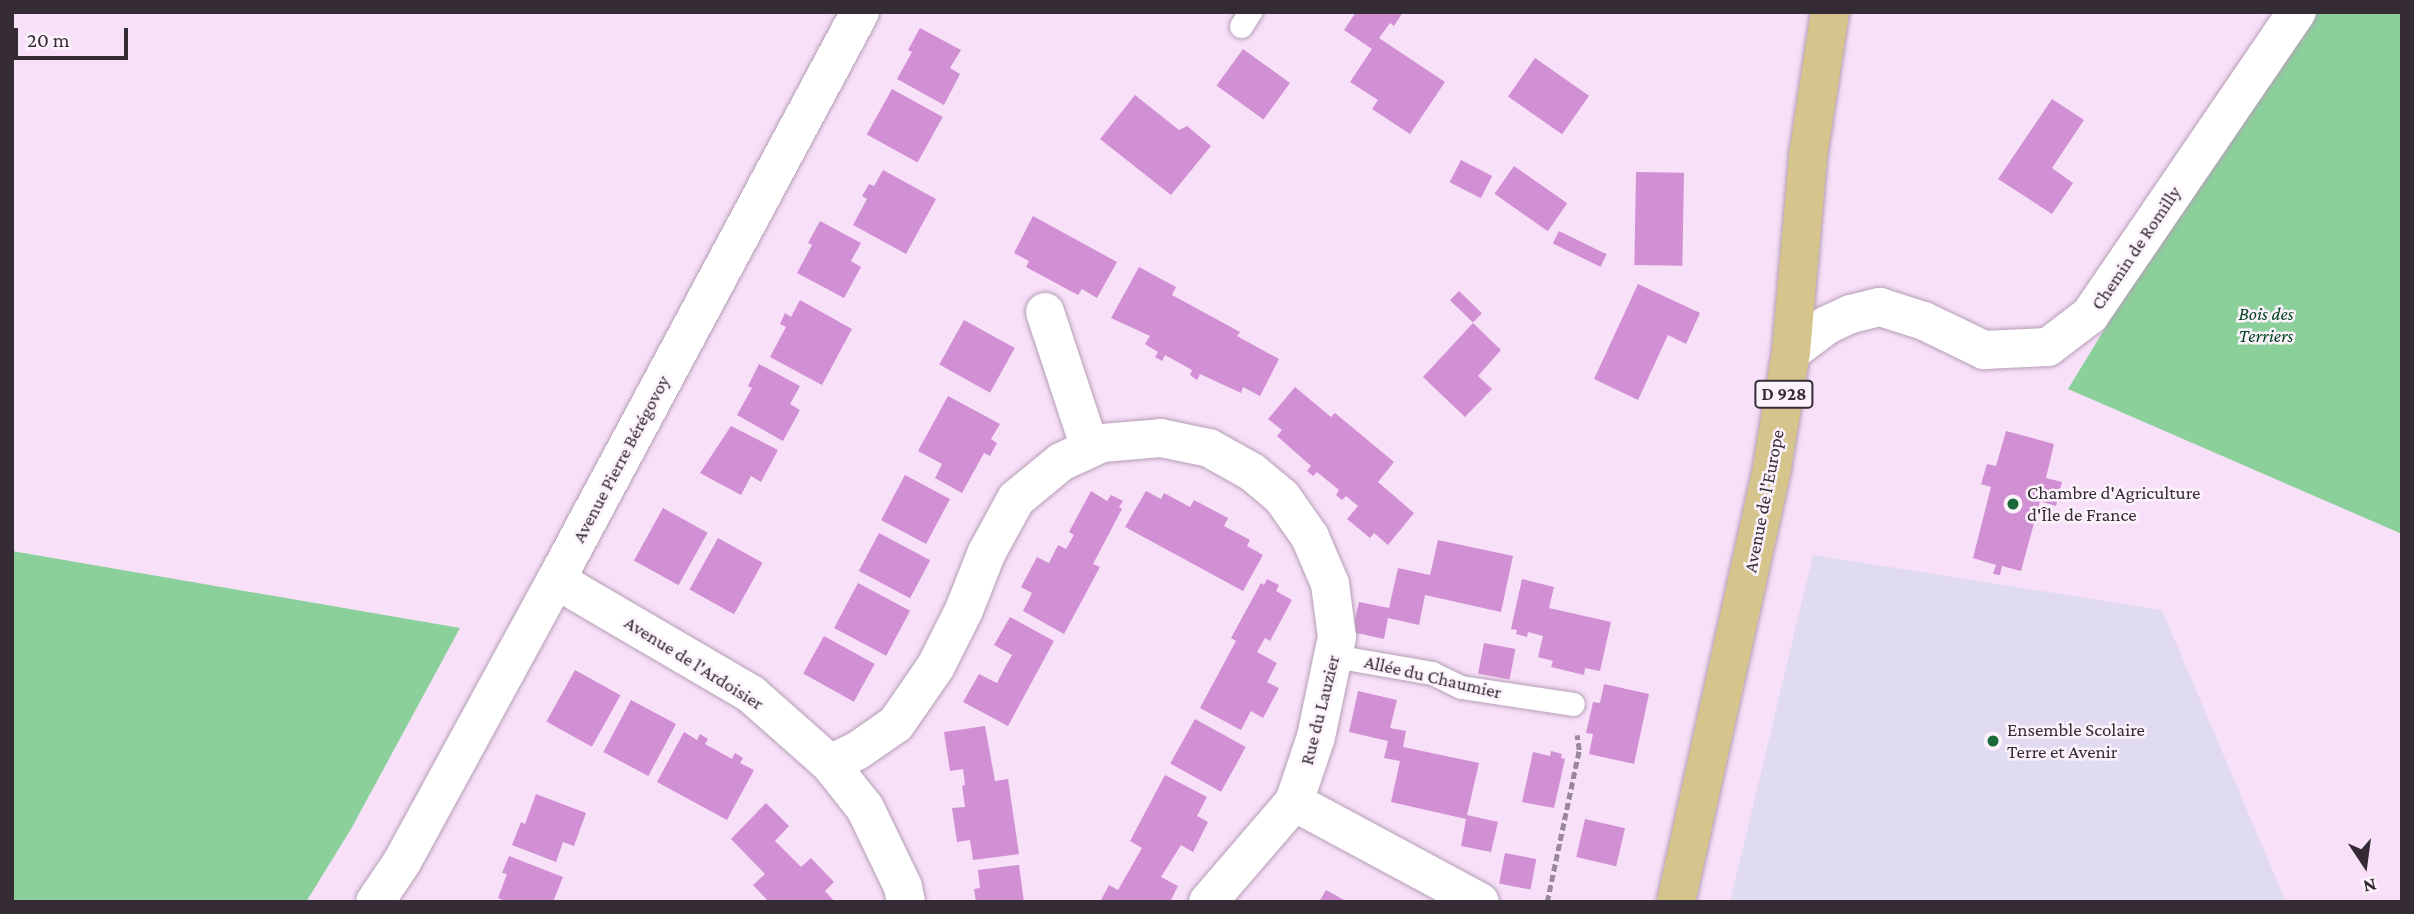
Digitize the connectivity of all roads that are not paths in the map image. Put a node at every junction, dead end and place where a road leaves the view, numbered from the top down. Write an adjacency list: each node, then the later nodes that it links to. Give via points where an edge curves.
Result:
1 (860, 12): 7 (street, Avenue Pierre Bérégovoy)
2 (1830, 12): 5 (main road, Avenue de l'Europe / D 928, via 1808,156)
3 (2297, 12): 5 (street, Chemin de Romilly, via 2090,315 2048,347 1984,350 1924,321 1880,307 1827,325)
4 (1045, 312): 6 (street)
5 (1791, 352): 16 (main road, Avenue de l'Europe / D 928, via 1755,553)
6 (1090, 448): 8 (street, Rue du Lauzier, via 1161,439 1209,448 1272,488 1310,537 1330,584 1338,637); 10 (street, Rue du Lauzier, via 1061,462 1016,499 936,666 896,724)
7 (556, 580): 10 (street, Avenue de l'Ardoisier, via 751,694); 12 (street, Avenue Pierre Bérégovoy, via 402,862)
8 (1334, 656): 9 (lane, Allée du Chaumier, via 1432,673 1461,687); 11 (street, Rue du Lauzier, via 1316,737)
9 (1573, 704)
10 (830, 764): 13 (street, Avenue de l'Ardoisier, via 865,808)
11 (1294, 802): 14 (street, Rue du Lauzier); 15 (street)
12 (375, 902)
13 (906, 902)
14 (1208, 902)
15 (1480, 902)
16 (1676, 902)

